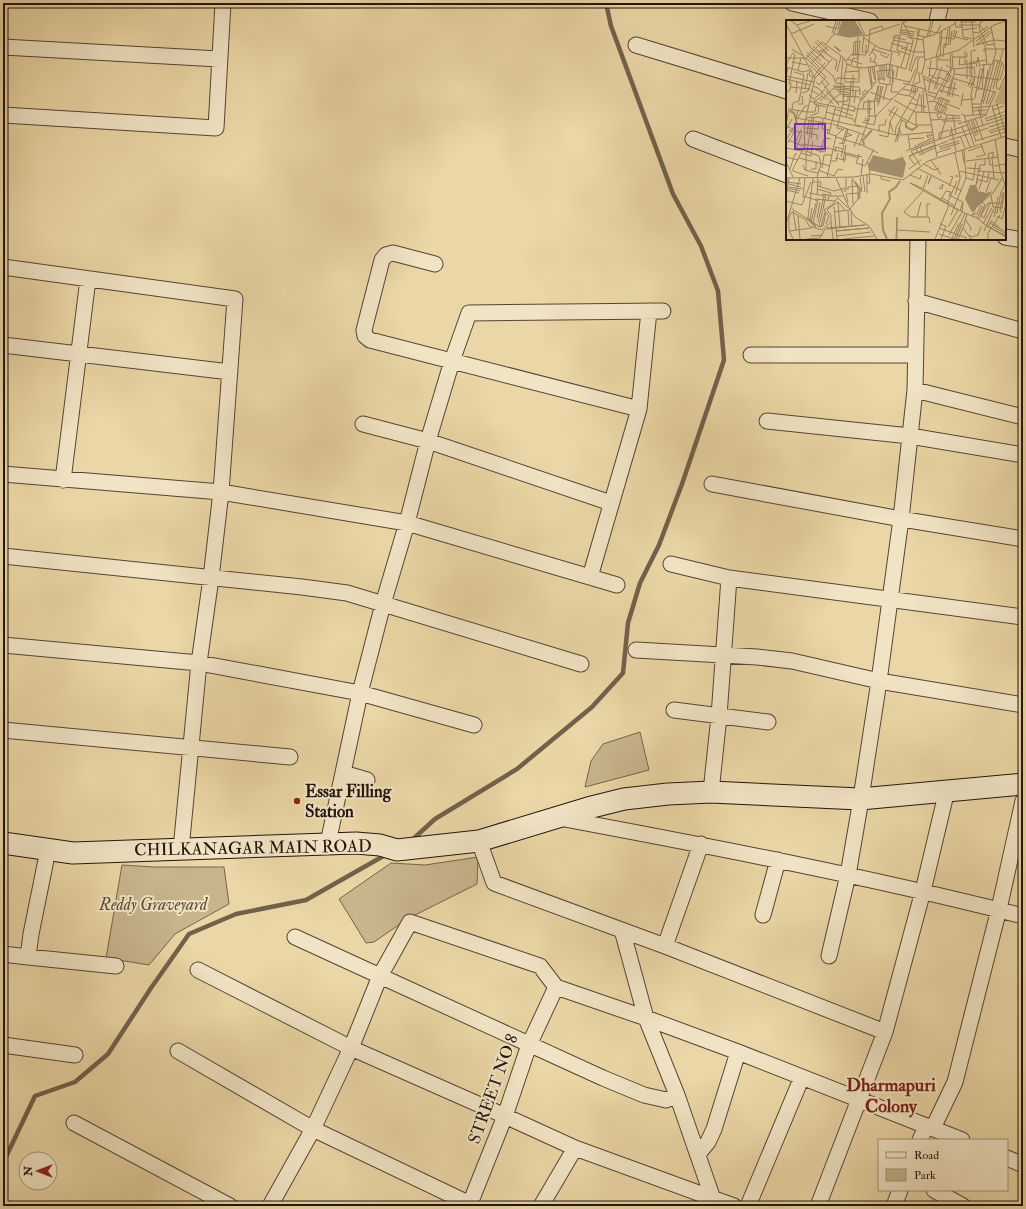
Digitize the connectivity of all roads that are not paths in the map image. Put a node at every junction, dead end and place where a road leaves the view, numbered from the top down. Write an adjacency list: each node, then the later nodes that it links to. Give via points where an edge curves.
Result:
1 (223, 3): 8 (street)
2 (792, 3): 4 (street)
3 (941, 3): 5 (street)
4 (866, 20)
5 (937, 20)
6 (636, 45): 9 (street)
7 (3, 47): 8 (street)
8 (219, 59): 10 (street, via 216,128)
9 (786, 92)
10 (3, 115)
11 (693, 139): 14 (street)
12 (1006, 146): 13 (street)
13 (1023, 150)
14 (786, 175)
15 (1006, 237): 17 (street)
16 (918, 240): 21 (street)
17 (1023, 240)
18 (435, 264): 27 (street, via 393,253 386,255 382,260 364,330 365,336 370,340)
19 (3, 267): 20 (street)
20 (88, 279): 24 (street); 28 (street, via 236,298)
21 (916, 301): 22 (street); 26 (street)
22 (1023, 331)
23 (3, 345): 24 (street)
24 (78, 354): 28 (street); 38 (street)
25 (751, 354): 26 (street)
26 (916, 355): 29 (street)
27 (452, 361): 30 (street); 30 (street, via 469,313 656,311); 35 (street)
28 (230, 372): 40 (street)
29 (915, 390): 31 (street); 34 (street)
30 (639, 409): 41 (street)
31 (1023, 417)
32 (767, 421): 34 (street)
33 (363, 424): 35 (street)
34 (910, 436): 36 (street); 42 (street)
35 (428, 441): 41 (street); 43 (street)
36 (1023, 455)
37 (3, 474): 38 (street)
38 (63, 480): 40 (street)
39 (712, 484): 42 (street)
40 (221, 492): 43 (street); 48 (street)
41 (611, 503): 47 (street)
42 (901, 519): 44 (street); 51 (street)
43 (407, 523): 47 (street); 52 (street)
44 (1023, 539)
45 (3, 556): 48 (street)
46 (671, 564): 49 (street)
47 (590, 577): 50 (street)
48 (211, 578): 52 (street, via 347,593); 57 (street)
49 (729, 578): 51 (street); 56 (street)
50 (616, 585)
51 (890, 600): 53 (street); 59 (street)
52 (383, 604): 58 (street); 60 (street)
53 (1023, 617)
54 (3, 645): 57 (street)
55 (636, 650): 56 (street)
56 (723, 656): 59 (street, via 792,661); 63 (street)
57 (199, 663): 60 (street); 67 (street)
58 (580, 664)
59 (879, 681): 61 (street); 74 (street)
60 (360, 693): 65 (street); 69 (street)
61 (1023, 706)
62 (674, 710): 63 (street)
63 (719, 716): 64 (street); 73 (street)
64 (768, 722)
65 (474, 725)
66 (3, 730): 67 (street)
67 (191, 748): 68 (street); 81 (street)
68 (290, 757)
69 (343, 773): 70 (street); 79 (street)
70 (367, 780)
71 (1023, 784): 72 (main road, CHILKANAGAR MAIN ROAD)
72 (947, 790): 74 (main road, CHILKANAGAR MAIN ROAD); 85 (street)
73 (711, 792): 74 (main road, CHILKANAGAR MAIN ROAD); 76 (main road, CHILKANAGAR MAIN ROAD, via 624,799)
74 (860, 799): 84 (street)
75 (1023, 801): 86 (street)
76 (556, 818): 77 (main road, CHILKANAGAR MAIN ROAD); 80 (street)
77 (479, 841): 79 (main road, CHILKANAGAR MAIN ROAD, via 389,848 356,843); 89 (street, via 494,884)
78 (3, 843): 82 (main road, CHILKANAGAR MAIN ROAD)
79 (328, 844): 81 (main road, CHILKANAGAR MAIN ROAD)
80 (701, 844): 83 (street); 91 (street)
81 (181, 849): 82 (main road, CHILKANAGAR MAIN ROAD, via 74,854)
82 (48, 850): 94 (street, via 30,934)
83 (778, 860): 84 (street); 87 (street)
84 (848, 875): 85 (street); 93 (street)
85 (923, 891): 86 (street); 100 (street)
86 (999, 910): 88 (street); 112 (street, via 955,1082)
87 (763, 915)
88 (1023, 916)
89 (622, 930): 91 (street); 99 (street)
90 (296, 937): 97 (street)
91 (665, 946): 100 (street)
92 (3, 954): 94 (street)
93 (829, 956)
94 (28, 957): 95 (street)
95 (116, 966)
96 (198, 970): 103 (street)
97 (380, 976): 98 (street, via 410,922 540,966); 102 (street); 103 (street)
98 (556, 987): 99 (street); 102 (street, STREET NO 8)
99 (646, 1018): 105 (street); 108 (street)
100 (885, 1032): 109 (street)
101 (3, 1045): 106 (street)
102 (529, 1045): 108 (street, via 644,1096 666,1100); 110 (street, STREET NO 8)
103 (351, 1048): 110 (street); 113 (street)
104 (178, 1051): 113 (street)
105 (738, 1052): 107 (street); 117 (street, via 714,1129)
106 (76, 1055)
107 (802, 1077): 109 (street); 128 (street)
108 (677, 1094): 117 (street)
109 (859, 1099): 112 (street); 129 (street)
110 (505, 1116): 116 (street); 124 (street, STREET NO 8)
111 (74, 1123): 125 (street)
112 (930, 1127): 114 (street); 115 (street)
113 (313, 1129): 124 (street); 126 (street)
114 (921, 1139)
115 (960, 1139)
116 (575, 1148): 122 (street); 123 (street)
117 (698, 1154): 122 (street)
118 (1008, 1158): 119 (street)
119 (1023, 1165)
120 (900, 1191): 130 (street)
121 (936, 1191): 131 (street)
122 (712, 1199): 127 (street)
123 (548, 1204)
124 (469, 1205)
125 (230, 1206)
126 (270, 1206)
127 (734, 1206)
128 (748, 1206)
129 (818, 1206)
130 (894, 1206)
131 (963, 1206)

